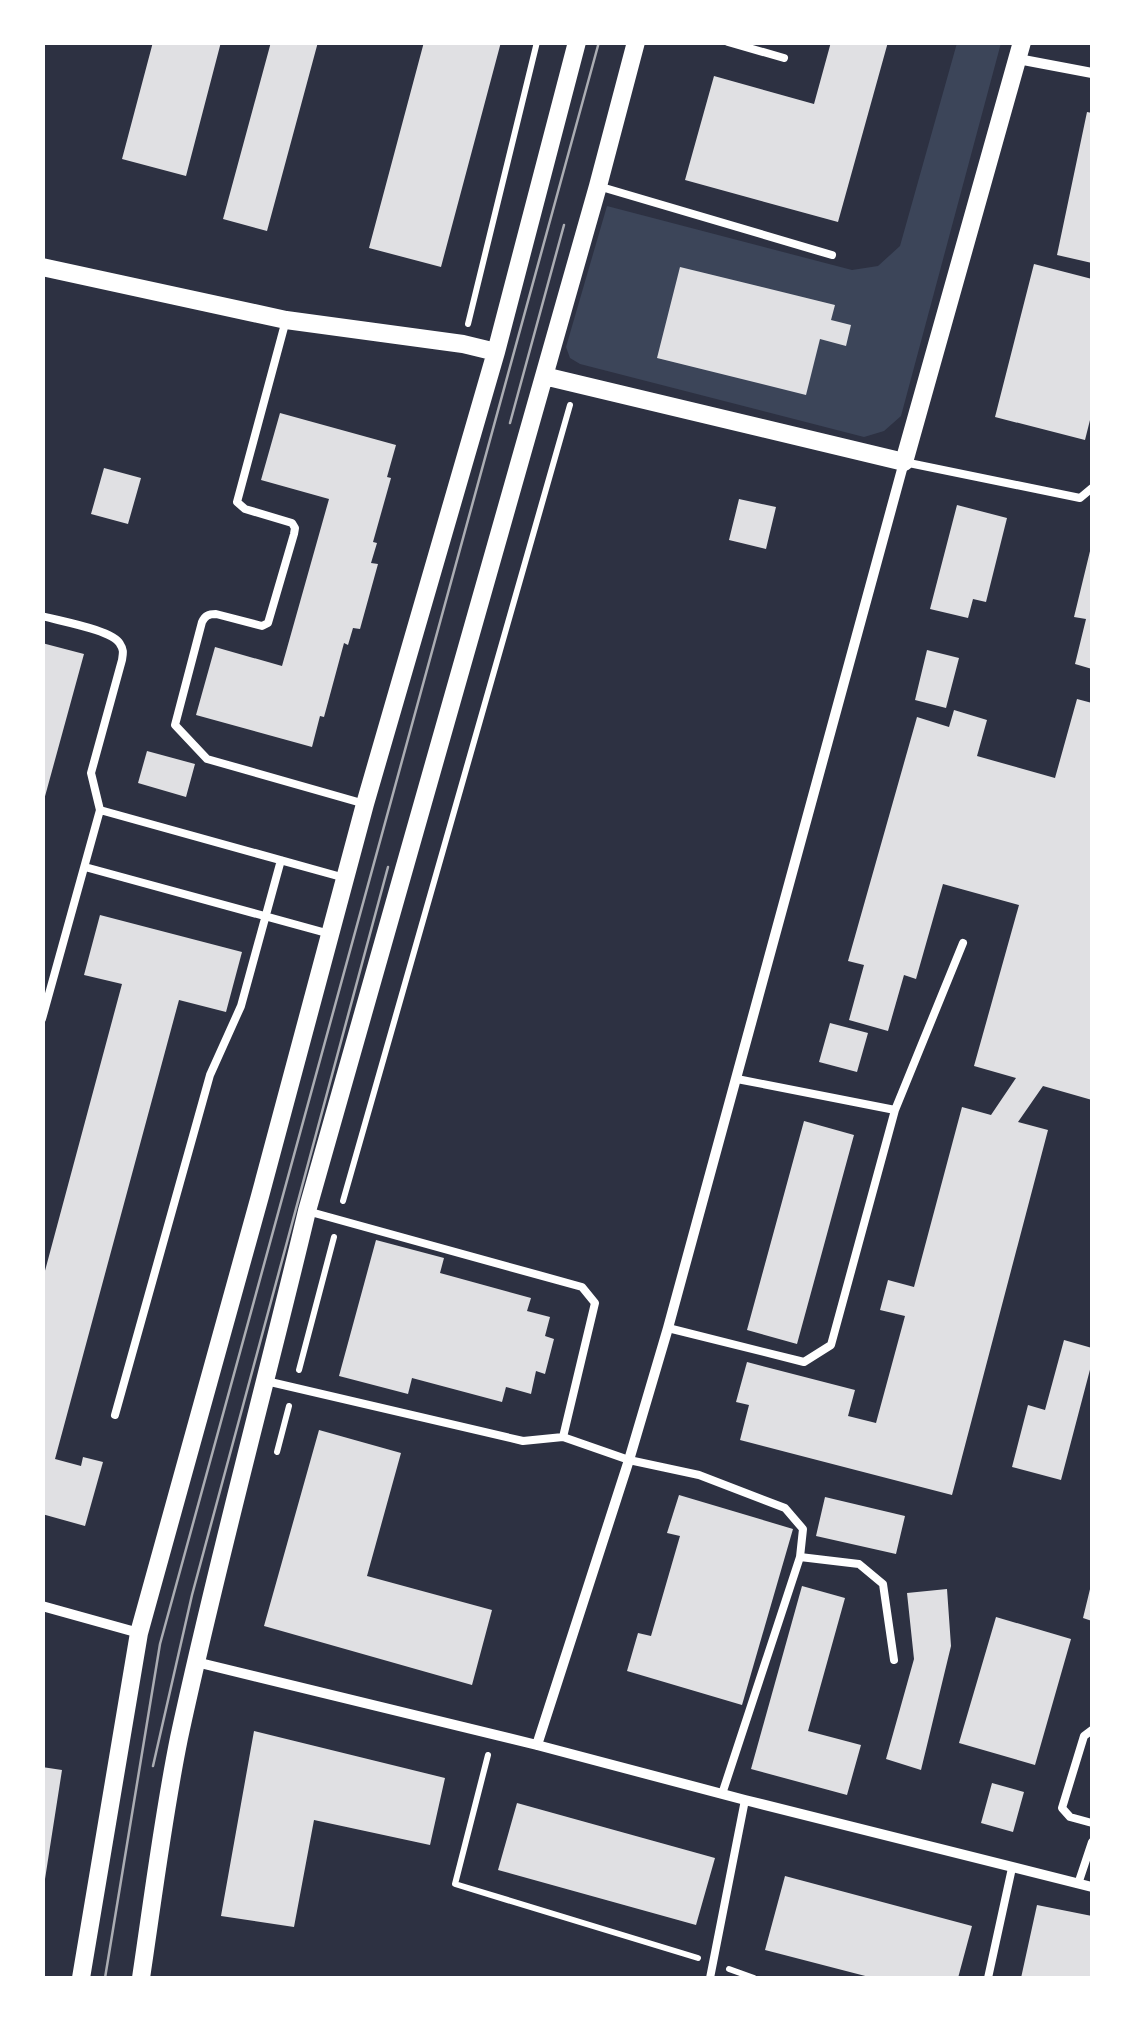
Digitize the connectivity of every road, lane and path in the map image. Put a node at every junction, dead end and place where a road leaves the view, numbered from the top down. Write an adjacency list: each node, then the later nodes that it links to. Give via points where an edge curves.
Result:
1 (537, 42): 12 (path)
2 (576, 42): 13 (street)
3 (636, 42): 8 (street)
4 (728, 42): 6 (lane)
5 (1020, 51): 7 (street); 16 (street)
6 (784, 58)
7 (1092, 73)
8 (598, 186): 9 (lane); 14 (street)
9 (832, 255)
10 (42, 266): 11 (street)
11 (286, 320): 12 (street); 19 (lane, via 236,502 292,523 289,550 268,622 205,617 174,725 207,759)
12 (463, 344): 13 (street)
13 (496, 352): 19 (street)
14 (544, 376): 15 (street); 30 (street)
15 (576, 384): 16 (street); 31 (path)
16 (904, 462): 17 (lane, via 1080,498); 28 (street)
17 (1092, 488)
18 (42, 616): 20 (lane, via 107,634 123,648 91,773)
19 (365, 804): 23 (street)
20 (100, 810): 21 (lane); 22 (lane)
21 (281, 860): 23 (lane); 24 (lane)
22 (85, 866): 24 (lane); 27 (lane)
23 (345, 878): 25 (street)
24 (266, 916): 25 (lane); 35 (lane, via 240,1006 210,1074)
25 (330, 934): 41 (street)
26 (964, 943): 29 (lane)
27 (42, 1019)
28 (737, 1079): 29 (lane); 32 (street)
29 (896, 1110): 32 (lane, via 831,1345 804,1362)
30 (307, 1211): 31 (lane); 33 (street)
31 (338, 1220): 34 (path); 36 (lane, via 582,1287 595,1303)
32 (668, 1328): 38 (street)
33 (266, 1380): 34 (lane); 43 (street)
34 (294, 1387): 36 (lane, via 523,1442); 37 (path)
35 (116, 1414)
36 (564, 1437): 38 (lane)
37 (275, 1460)
38 (629, 1460): 39 (lane, via 699,1475 785,1508 803,1529); 46 (street)
39 (800, 1556): 42 (lane, via 859,1564 883,1584); 47 (lane)
40 (42, 1606): 41 (street)
41 (138, 1633): 55 (street)
42 (894, 1660)
43 (196, 1662): 45 (street); 56 (street)
44 (1092, 1730): 49 (lane, via 1084,1736 1062,1808)
45 (494, 1734): 46 (street); 54 (path, via 455,1884)
46 (537, 1745): 47 (street)
47 (722, 1794): 48 (street)
48 (745, 1800): 51 (street); 54 (lane)
49 (1092, 1823)
50 (1092, 1842): 52 (lane)
51 (1012, 1868): 52 (street); 59 (lane)
52 (1078, 1884): 53 (street)
53 (1092, 1887)
54 (714, 1962): 57 (lane); 58 (path)
55 (81, 1978)
56 (140, 1978)
57 (710, 1978)
58 (754, 1978)
59 (988, 1978)

